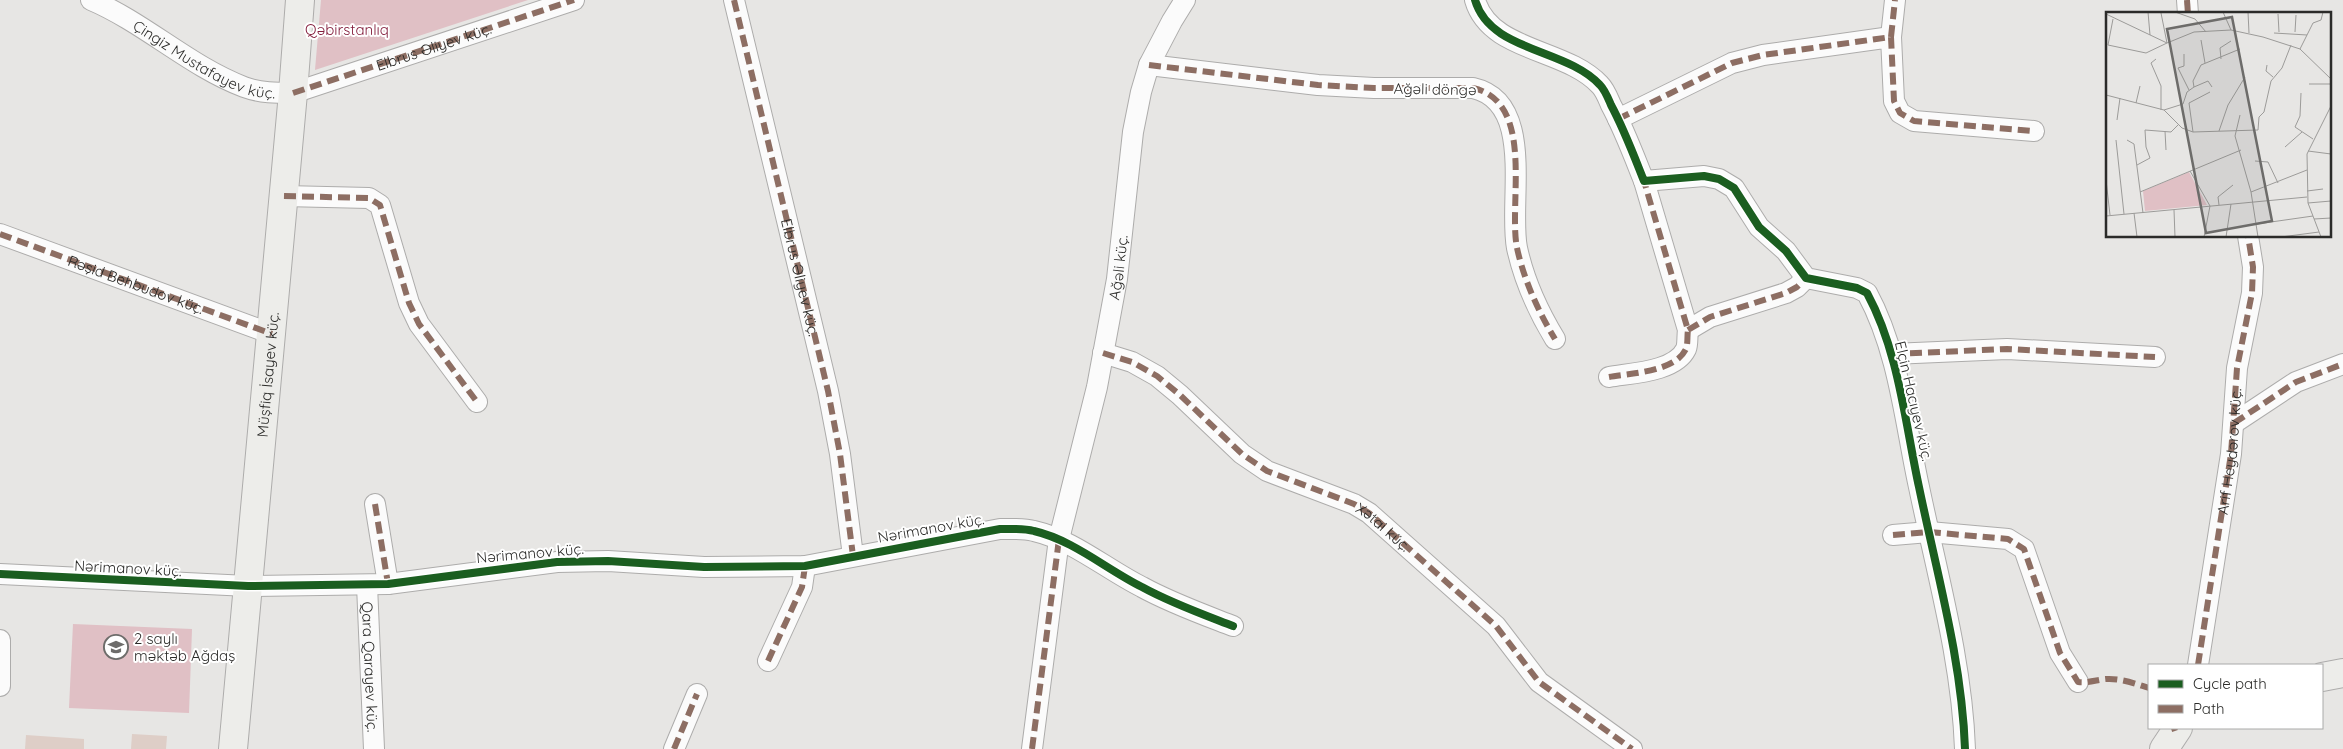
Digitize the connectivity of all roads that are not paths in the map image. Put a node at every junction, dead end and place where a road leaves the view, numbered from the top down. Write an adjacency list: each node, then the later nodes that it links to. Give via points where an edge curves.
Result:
1 (91, 0): 10 (street, Çingiz Mustafayev küç., via 245,88)
2 (300, 0): 10 (street, Müşfiq İsayev küç.)
3 (574, 0): 10 (street, Elbrus Əliyev küç.)
4 (734, 0): 32 (street, Elbrus Əliyev küç., via 828,391)
5 (1185, 0): 9 (street, Ağəli küç.)
6 (1475, 0): 11 (street, via 1482,18 1494,31 1585,71 1602,86)
7 (1895, 0): 8 (street)
8 (1890, 37): 11 (street, via 1763,55 1732,63); 12 (street, via 1894,101 1900,113 1914,121)
9 (1149, 65): 20 (street, Ağəli döngə, via 1318,85 1482,90 1498,101 1507,116 1515,146 1517,247 1535,302); 21 (street, Ağəli küç., via 1133,132 1122,238)
10 (294, 93): 14 (street, Müşfiq İsayev küç.)
11 (1618, 119): 13 (street)
12 (2034, 131)
13 (1644, 182): 17 (street, via 1704,176 1734,188 1759,227 1786,251); 18 (street)
14 (284, 196): 19 (street, Müşfiq İsayev küç.); 26 (street, via 369,198 380,205 409,303 419,324)
15 (0, 234): 19 (street, Rəşid Behbudov küç.)
16 (2248, 238): 27 (street, Arif Heydərov küç., via 2253,267 2252,293 2237,368)
17 (1806, 278): 18 (street, via 1797,288 1786,293 1710,317); 22 (street, Elçin Hacıyev küç., via 1867,293)
18 (1688, 330): 25 (street, via 1686,348 1680,358 1668,366)
19 (272, 334): 37 (street, Müşfiq İsayev küç.)
20 (1555, 339)
21 (1103, 353): 31 (street, Ağəli küç.); 52 (street, Xətai küç., via 1132,362 1157,376 1242,454 1267,471 1354,504 1369,513 1496,626 1539,682)
22 (1892, 354): 23 (street, via 2007,349); 29 (street, Elçin Hacıyev küç.)
23 (2155, 357)
24 (2343, 364): 27 (street, via 2296,382)
25 (1608, 377)
26 (477, 402)
27 (2234, 423): 41 (street, Arif Heydərov küç.)
28 (375, 504): 35 (street)
29 (1928, 532): 30 (street); 44 (street, via 2008,539 2024,550 2060,653); 53 (street, Elçin Hacıyev küç., via 1964,709)
30 (1893, 535)
31 (1059, 539): 32 (street, Nərimanov küç., via 1033,531 1000,529); 38 (street, Nərimanov küç., via 1141,587); 51 (street)
32 (853, 556): 33 (street, Nərimanov küç.)
33 (805, 566): 35 (street, Nərimanov küç., via 704,567 608,561 557,562); 40 (street, via 802,587)
34 (0, 574): 37 (street, Nərimanov küç.)
35 (388, 584): 36 (street, Nərimanov küç.)
36 (366, 585): 37 (street, Nərimanov küç.); 49 (street, Qara Qarayev küç.)
37 (248, 586): 48 (street, Müşfiq İsayev küç.)
38 (1233, 626)
39 (0, 640): 45 (street)
40 (768, 661)
41 (2198, 664)
42 (2343, 673): 43 (street)
43 (2323, 677)
44 (2078, 682)
45 (0, 686)
46 (697, 694): 50 (street)
47 (2177, 729): 54 (street)
48 (233, 749)
49 (374, 749)
50 (674, 749)
51 (1032, 749)
52 (1632, 749)
53 (1965, 749)
54 (2164, 749)

